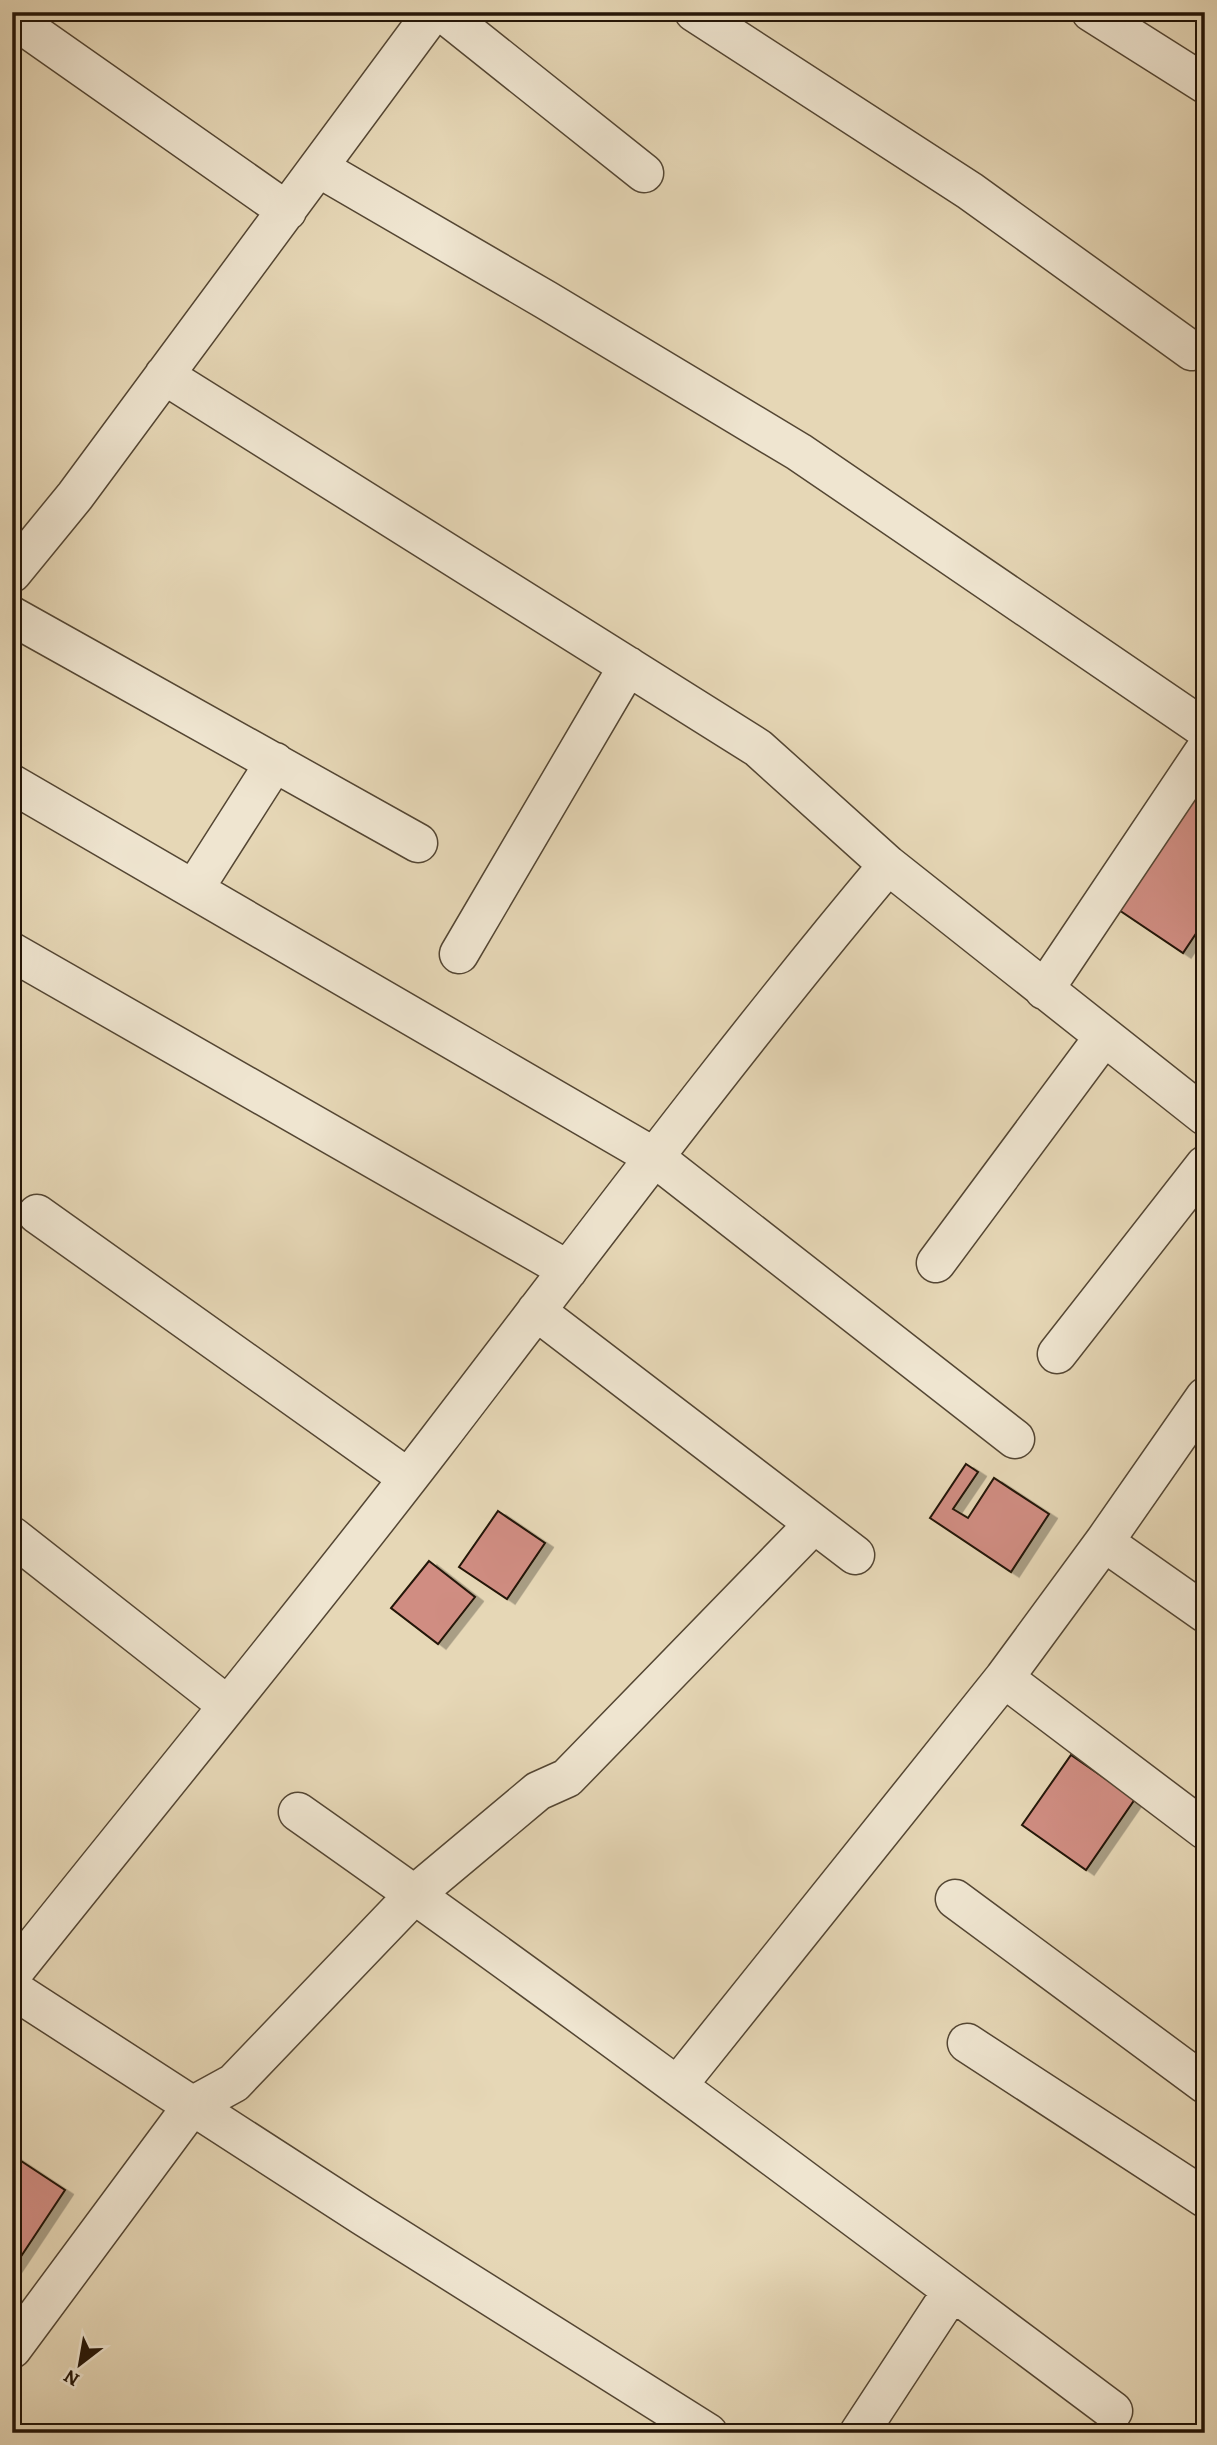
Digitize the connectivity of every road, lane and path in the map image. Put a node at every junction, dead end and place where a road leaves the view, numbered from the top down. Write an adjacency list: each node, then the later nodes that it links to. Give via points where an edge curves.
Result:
1 (433, 12): 7 (street)
2 (442, 12): 8 (street)
3 (694, 12): 10 (street, via 970,191)
4 (1091, 12): 6 (street)
5 (12, 18): 9 (street)
6 (1205, 85)
7 (319, 169): 9 (street); 15 (street, via 799,452)
8 (644, 173)
9 (287, 211): 11 (street)
10 (1192, 351)
11 (164, 375): 12 (street); 14 (street)
12 (12, 573)
13 (12, 615): 17 (street)
14 (628, 666): 20 (street, via 758,748); 23 (street)
15 (1205, 729)
16 (1205, 750): 24 (street)
17 (275, 762): 19 (street); 21 (street)
18 (12, 783): 21 (street)
19 (418, 843)
20 (888, 865): 24 (street); 27 (street)
21 (194, 889): 27 (street)
22 (12, 952): 31 (street)
23 (459, 954)
24 (1044, 990): 25 (street)
25 (1103, 1038): 26 (street); 30 (street)
26 (1201, 1106)
27 (654, 1157): 31 (street); 35 (street)
28 (1205, 1165): 33 (street)
29 (37, 1214): 36 (street)
30 (936, 1263)
31 (568, 1270): 32 (street)
32 (536, 1311): 36 (street); 37 (street)
33 (1057, 1354)
34 (1203, 1401): 39 (street)
35 (1015, 1439)
36 (408, 1478): 43 (street)
37 (814, 1524): 40 (street); 46 (street, via 567,1778 538,1791)
38 (12, 1536): 43 (street)
39 (1104, 1542): 41 (street); 42 (street)
40 (855, 1555)
41 (1205, 1612)
42 (1004, 1678): 45 (street); 52 (street)
43 (227, 1704): 48 (street)
44 (298, 1812): 46 (street)
45 (1205, 1830)
46 (415, 1894): 52 (street); 53 (street, via 234,2083)
47 (955, 1899): 51 (street)
48 (12, 1973)
49 (12, 1989): 53 (street)
50 (967, 2043): 54 (street)
51 (1205, 2084)
52 (677, 2086): 55 (street)
53 (192, 2106): 56 (street); 58 (street)
54 (1205, 2198)
55 (952, 2291): 57 (street); 59 (street)
56 (12, 2349)
57 (1113, 2411)
58 (708, 2433)
59 (859, 2433)

